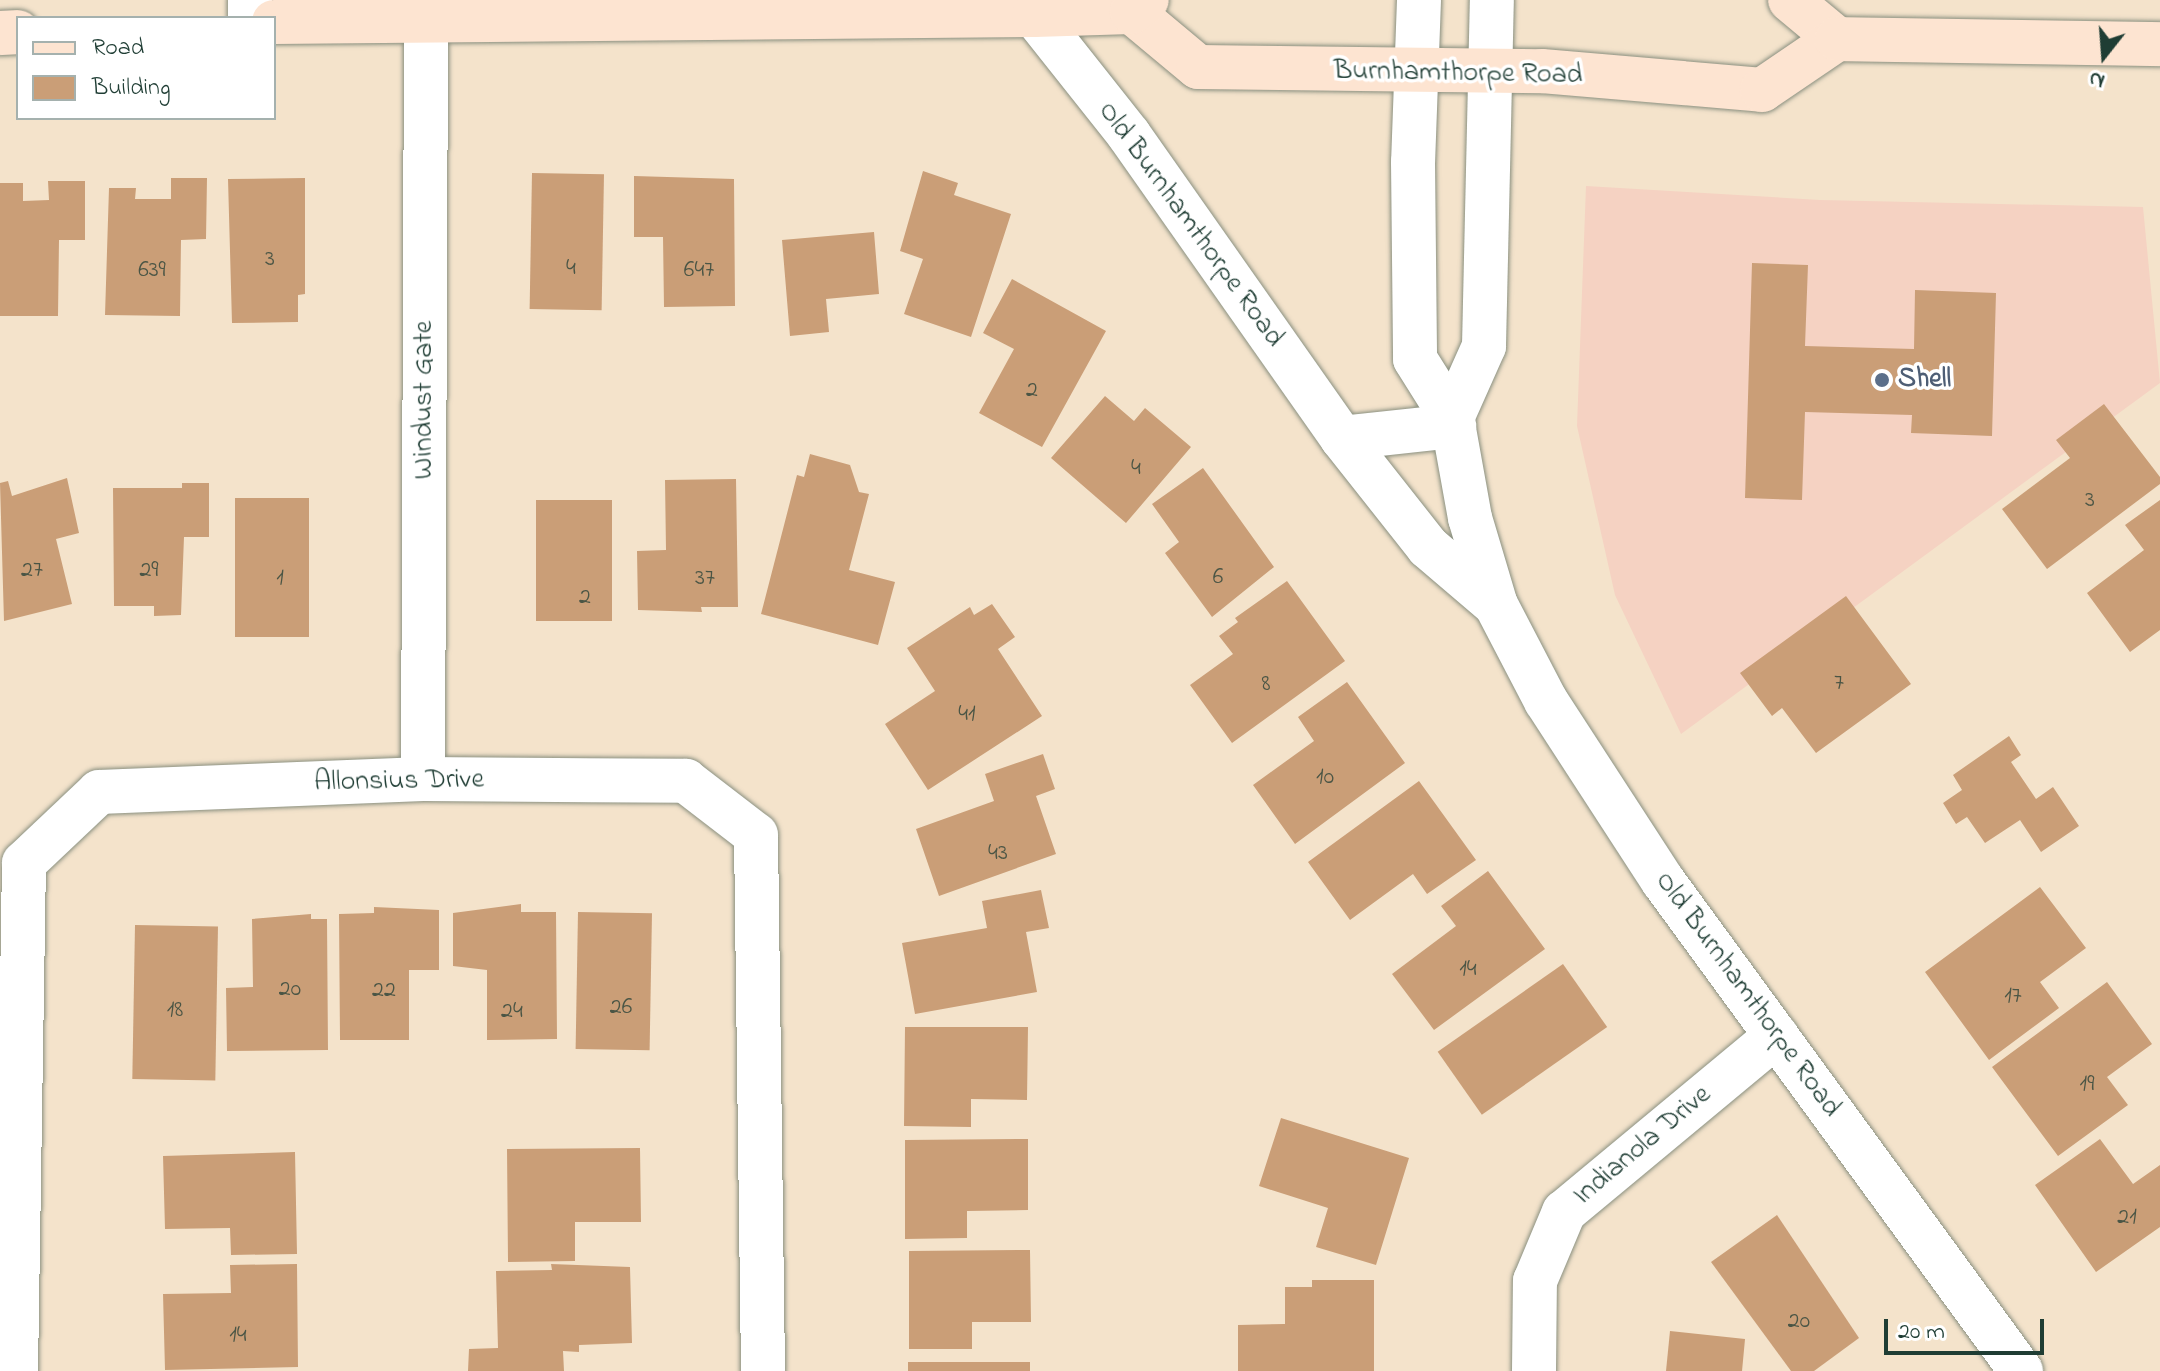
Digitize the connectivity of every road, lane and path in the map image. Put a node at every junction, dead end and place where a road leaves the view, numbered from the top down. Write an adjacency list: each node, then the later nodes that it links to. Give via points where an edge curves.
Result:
1 (1419, 0): 10 (street, Old Burnhamthorpe Road)
2 (1492, 0): 11 (street)
3 (1790, 0): 8 (main road)
4 (1139, 6): 5 (main road, Burnhamthorpe Road); 10 (main road, Burnhamthorpe Road, via 1198,67)
5 (1034, 15): 6 (main road, Burnhamthorpe Road); 13 (street, Old Burnhamthorpe Road, via 1129,135)
6 (426, 20): 7 (main road, Burnhamthorpe Road); 15 (street, Windust Gate)
7 (276, 22)
8 (1837, 39): 9 (main road); 11 (main road, Burnhamthorpe Road, via 1762,90 1542,71)
9 (2160, 44)
10 (1417, 73): 11 (main road, Burnhamthorpe Road); 12 (street, Old Burnhamthorpe Road, via 1415,359)
11 (1491, 73): 12 (street, via 1484,346)
12 (1453, 422): 13 (street); 14 (street, Old Burnhamthorpe Road, via 1470,518)
13 (1342, 438): 14 (street, Old Burnhamthorpe Road, via 1428,547)
14 (1496, 605): 16 (street, Old Burnhamthorpe Road, via 1546,701 1663,881)
15 (423, 779): 17 (street, Allonsius Drive, via 99,792 24,863); 18 (street, Allonsius Drive, via 686,781 756,835)
16 (1776, 1036): 19 (street, Indianola Drive, via 1564,1212 1535,1281); 20 (street, Old Burnhamthorpe Road)
17 (16, 1371)
18 (763, 1371)
19 (1534, 1371)
20 (2021, 1371)

